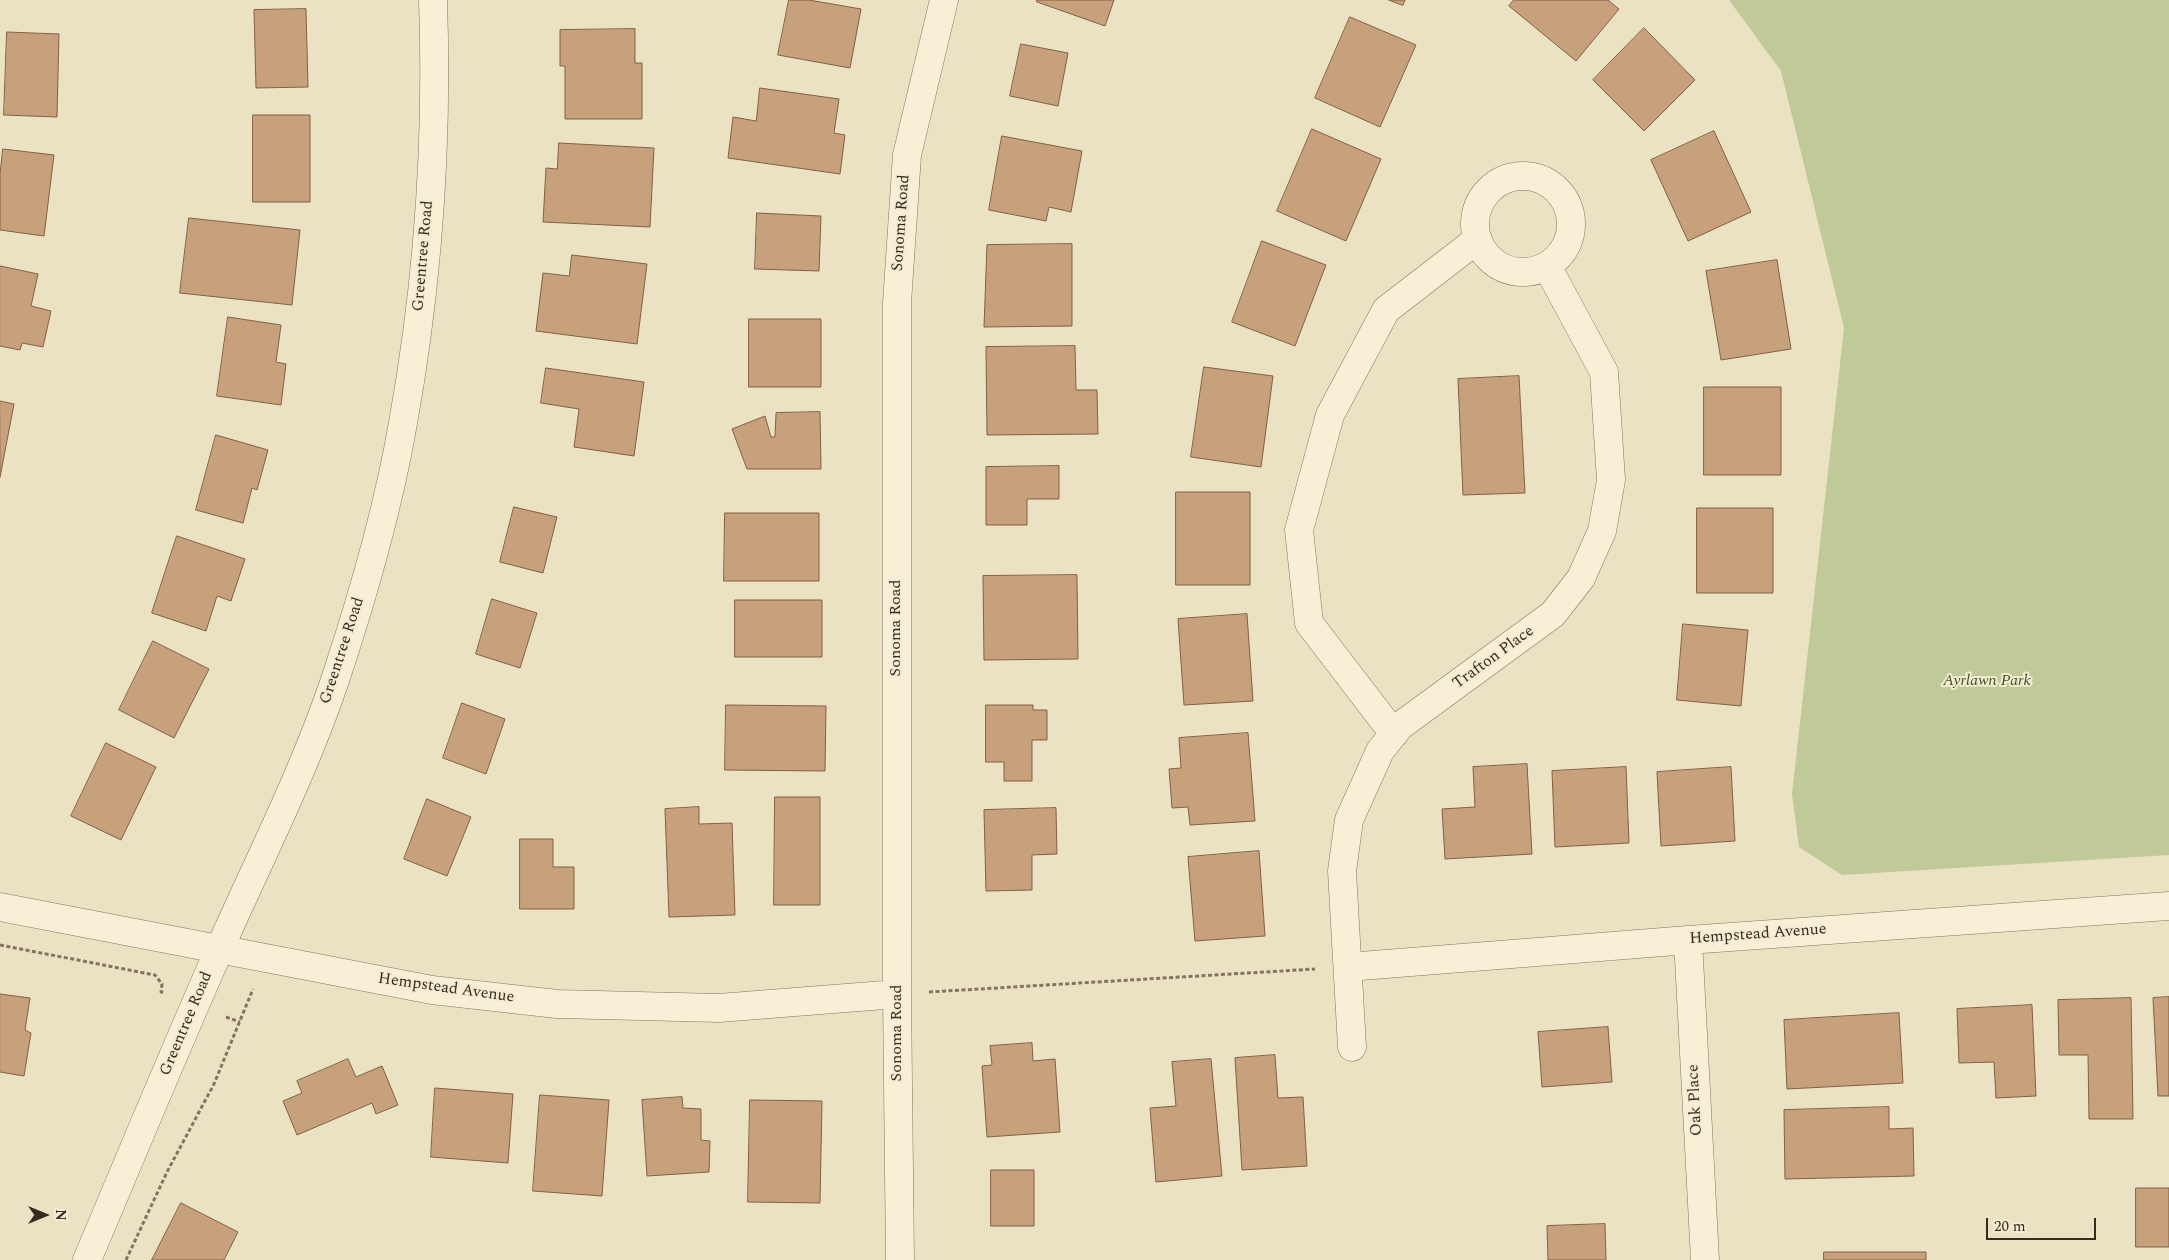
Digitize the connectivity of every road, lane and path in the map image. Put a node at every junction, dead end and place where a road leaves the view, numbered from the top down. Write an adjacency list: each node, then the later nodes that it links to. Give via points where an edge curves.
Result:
1 (433, 0): 10 (street, Greentree Road, via 432,173 426,248 403,425 386,502 360,603 334,684 301,769)
2 (944, 0): 13 (street, Sonoma Road, via 907,155 898,303)
3 (1478, 239): 4 (street, via 1486,254 1498,265 1514,271 1531,271); 4 (street, via 1475,222 1487,192 1500,181 1516,176 1541,179 1561,193 1569,208 1572,224 1560,256); 5 (street, via 1386,310 1330,415 1299,530 1309,623)
4 (1547, 266): 5 (street, Trafton Place, via 1604,372 1611,480 1602,531 1581,578 1553,614 1400,726)
5 (1394, 734): 12 (street, Trafton Place, via 1380,751 1349,820 1342,871)
6 (2169, 906): 8 (street, Hempstead Avenue)
7 (0, 907): 10 (street, Hempstead Avenue)
8 (1688, 940): 12 (street, Hempstead Avenue); 20 (street, Oak Place)
9 (0, 945): 14 (path, via 155,975 162,984 161,992)
10 (219, 950): 11 (street, Hempstead Avenue); 14 (street, Greentree Road)
11 (265, 958): 13 (street, Hempstead Avenue, via 432,990 557,1004 719,1008); 15 (path)
12 (1348, 968): 13 (path); 16 (street, Trafton Place)
13 (898, 994): 19 (street, Sonoma Road)
14 (195, 1004): 15 (path); 17 (street, Greentree Road)
15 (240, 1022): 18 (path, via 214,1084)
16 (1352, 1047)
17 (87, 1260)
18 (126, 1260)
19 (900, 1260)
20 (1705, 1260)

